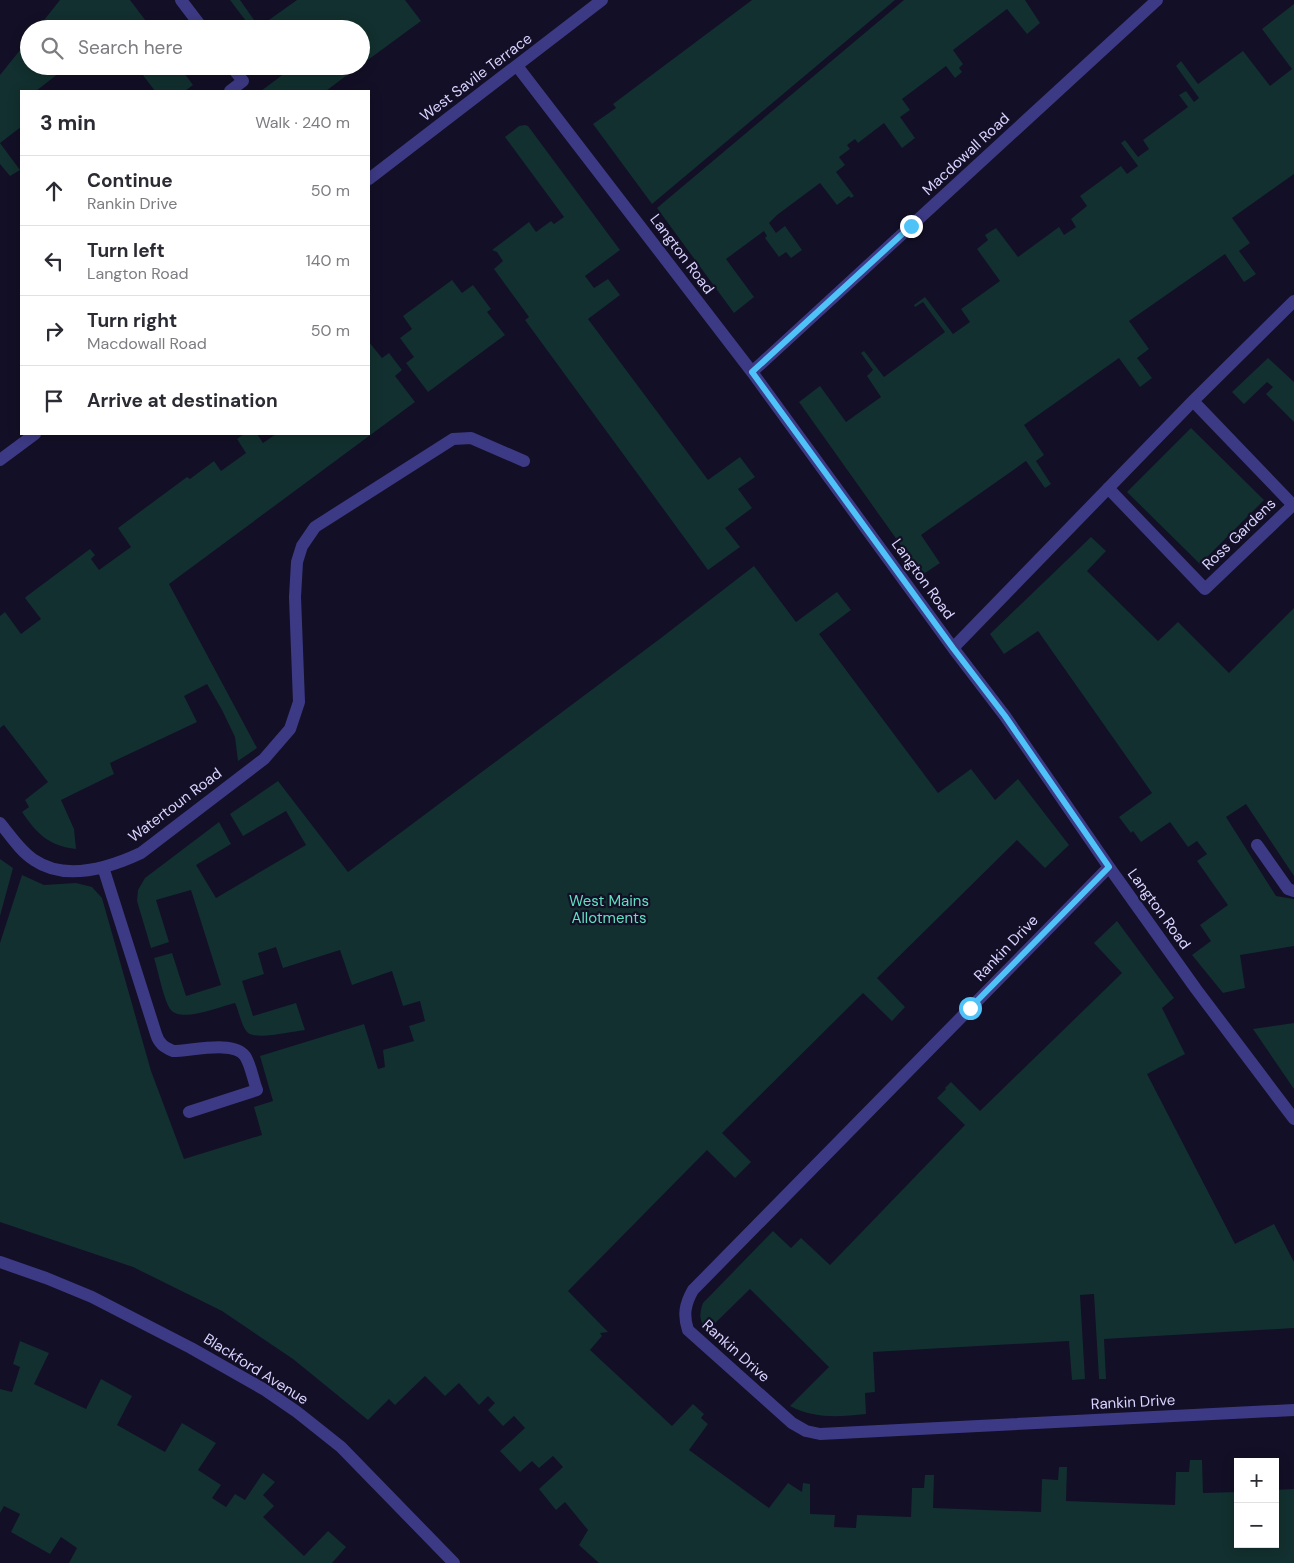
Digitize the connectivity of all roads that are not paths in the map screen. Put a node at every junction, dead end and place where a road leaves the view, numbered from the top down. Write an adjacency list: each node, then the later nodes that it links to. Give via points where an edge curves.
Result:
1 (181, 0): 4 (street)
2 (602, 0): 5 (street, West Savile Terrace)
3 (1157, 0): 10 (street, Macdowall Road)
4 (196, 20)
5 (517, 66): 8 (street, West Savile Terrace); 10 (street, Langton Road)
6 (238, 75): 7 (street, via 243,82)
7 (231, 90)
8 (370, 178)
9 (1294, 302): 11 (street)
10 (752, 372): 16 (street, Langton Road)
11 (1193, 401): 15 (street); 15 (street, Ross Gardens, via 1293,505 1205,589)
12 (34, 435): 13 (street)
13 (0, 460)
14 (524, 461): 19 (street, Watertoun Road, via 471,438 453,439 315,526 302,546 297,562 298,702 290,729 264,759 141,852)
15 (1108, 488): 16 (street)
16 (953, 648): 20 (street, Langton Road, via 1005,716)
17 (0, 823): 19 (street, Watertoun Road, via 25,853 42,865 65,871)
18 (1257, 845): 21 (street, via 1288,889)
19 (103, 867): 22 (street, via 160,1043 173,1051 234,1048 246,1057 256,1090)
20 (1109, 867): 23 (street, Langton Road); 25 (street, Rankin Drive, via 693,1290 684,1312 685,1322 688,1330 792,1423 820,1434)
21 (1294, 891)
22 (188, 1112)
23 (1294, 1119)
24 (0, 1262): 26 (street, Blackford Avenue, via 92,1297 265,1390 351,1456)
25 (1294, 1410)
26 (454, 1563)

